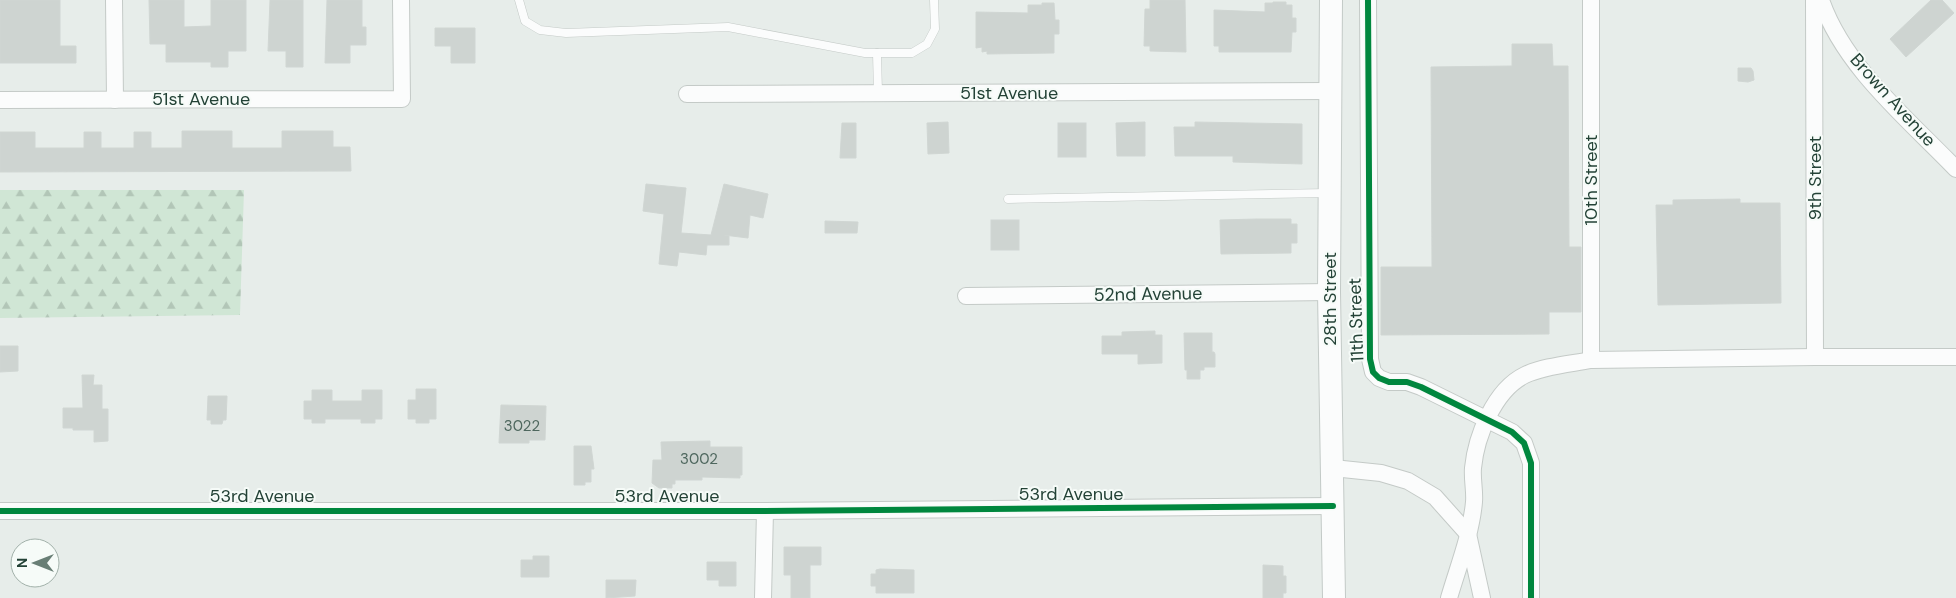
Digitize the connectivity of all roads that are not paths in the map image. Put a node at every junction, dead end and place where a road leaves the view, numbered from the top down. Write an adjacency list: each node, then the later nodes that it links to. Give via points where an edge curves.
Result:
1 (114, 0): 15 (street)
2 (401, 0): 15 (street, 51st Avenue, via 402,99)
3 (520, 0): 10 (lane, via 526,20 540,30 566,33 728,27)
4 (934, 0): 10 (lane, via 935,29 928,44 912,53)
5 (1331, 0): 11 (main road, 28th Street)
6 (1368, 0): 24 (street, 11th Street, via 1370,359 1373,372 1389,382 1407,382 1421,387)
7 (1591, 0): 23 (street, 10th Street)
8 (1814, 0): 21 (street, 9th Street)
9 (1821, 0): 16 (street, Brown Avenue, via 1840,39 1864,74)
10 (877, 53): 12 (lane)
11 (1331, 91): 12 (street, 51st Avenue); 17 (main road, 28th Street)
12 (878, 93): 13 (street, 51st Avenue)
13 (687, 94)
14 (0, 100): 15 (street, 51st Avenue)
15 (115, 100)
16 (1956, 169)
17 (1330, 193): 18 (lane); 19 (main road, 28th Street)
18 (1008, 199)
19 (1329, 292): 20 (street, 52nd Avenue); 25 (main road, 28th Street)
20 (966, 296)
21 (1815, 357): 22 (street); 23 (street)
22 (1956, 357)
23 (1591, 360): 24 (street, via 1526,375 1514,382)
24 (1487, 419): 29 (street, via 1477,442 1473,470 1474,502); 34 (street, 11th Street, via 1512,432 1524,444 1531,462)
25 (1333, 468): 26 (main road, 28th Street); 29 (street, via 1381,473 1408,481 1435,497)
26 (1333, 506): 27 (street, 53rd Avenue); 31 (main road, 28th Street)
27 (765, 511): 28 (street, 53rd Avenue); 30 (street)
28 (0, 512)
29 (1468, 534): 32 (street); 33 (street)
30 (763, 598)
31 (1334, 598)
32 (1449, 598)
33 (1482, 598)
34 (1532, 598)

